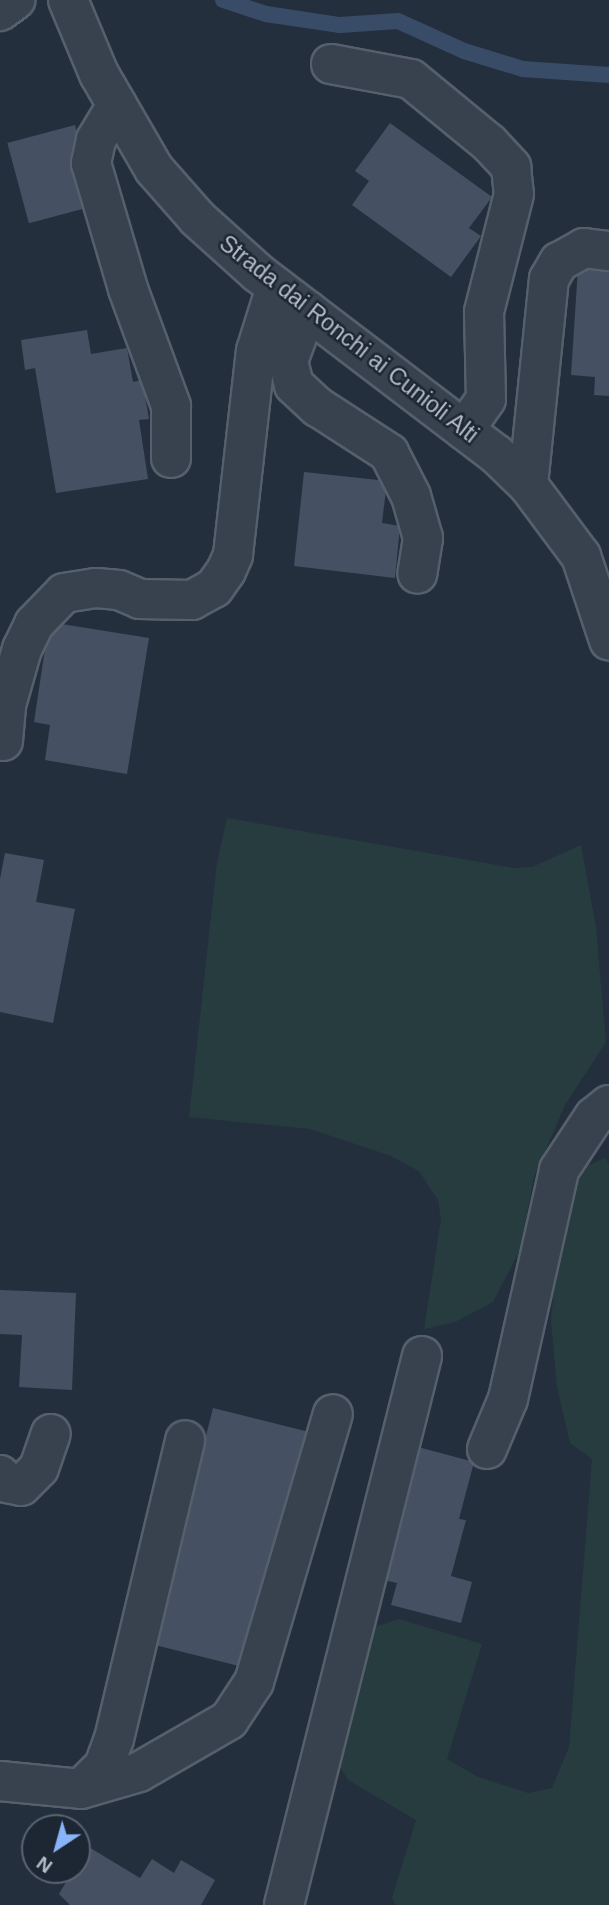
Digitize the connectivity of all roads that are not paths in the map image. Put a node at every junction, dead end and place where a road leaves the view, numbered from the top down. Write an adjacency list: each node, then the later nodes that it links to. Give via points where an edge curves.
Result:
1 (15, 0): 3 (street)
2 (68, 0): 5 (street, Strada dai Ronchi ai Cunioli Alti)
3 (0, 11)
4 (331, 64): 9 (street, via 411,79 480,135 511,167 514,194 484,312 486,399)
5 (117, 105): 7 (street, Strada dai Ronchi ai Cunioli Alti, via 154,169 197,218); 10 (street, via 96,140 91,163 128,289 171,406)
6 (609, 251): 11 (street, via 584,248 559,262 549,279)
7 (276, 287): 8 (street, Strada dai Ronchi ai Cunioli Alti); 14 (street, via 256,351 233,555 226,571 214,588 192,600 140,599 119,590 96,588 64,593 34,624 22,649 6,705)
8 (307, 310): 9 (street, Strada dai Ronchi ai Cunioli Alti); 12 (street, via 288,360 294,385 318,407 389,453 411,496 423,538)
9 (464, 430): 11 (street, Strada dai Ronchi ai Cunioli Alti)
10 (171, 458)
11 (528, 485): 13 (street, Strada dai Ronchi ai Cunioli Alti, via 580,556)
12 (417, 574)
13 (609, 640)
14 (3, 741)
15 (609, 1105): 20 (street, via 594,1117 559,1170 509,1399)
16 (422, 1356): 24 (street)
17 (332, 1414): 23 (street, via 254,1682 229,1720 139,1772)
18 (51, 1434): 21 (street, via 39,1468 21,1486 7,1483)
19 (185, 1440): 23 (street, via 114,1739 104,1766)
20 (487, 1449)
21 (0, 1475)
22 (0, 1781): 23 (street)
23 (81, 1789)
24 (284, 1905)

